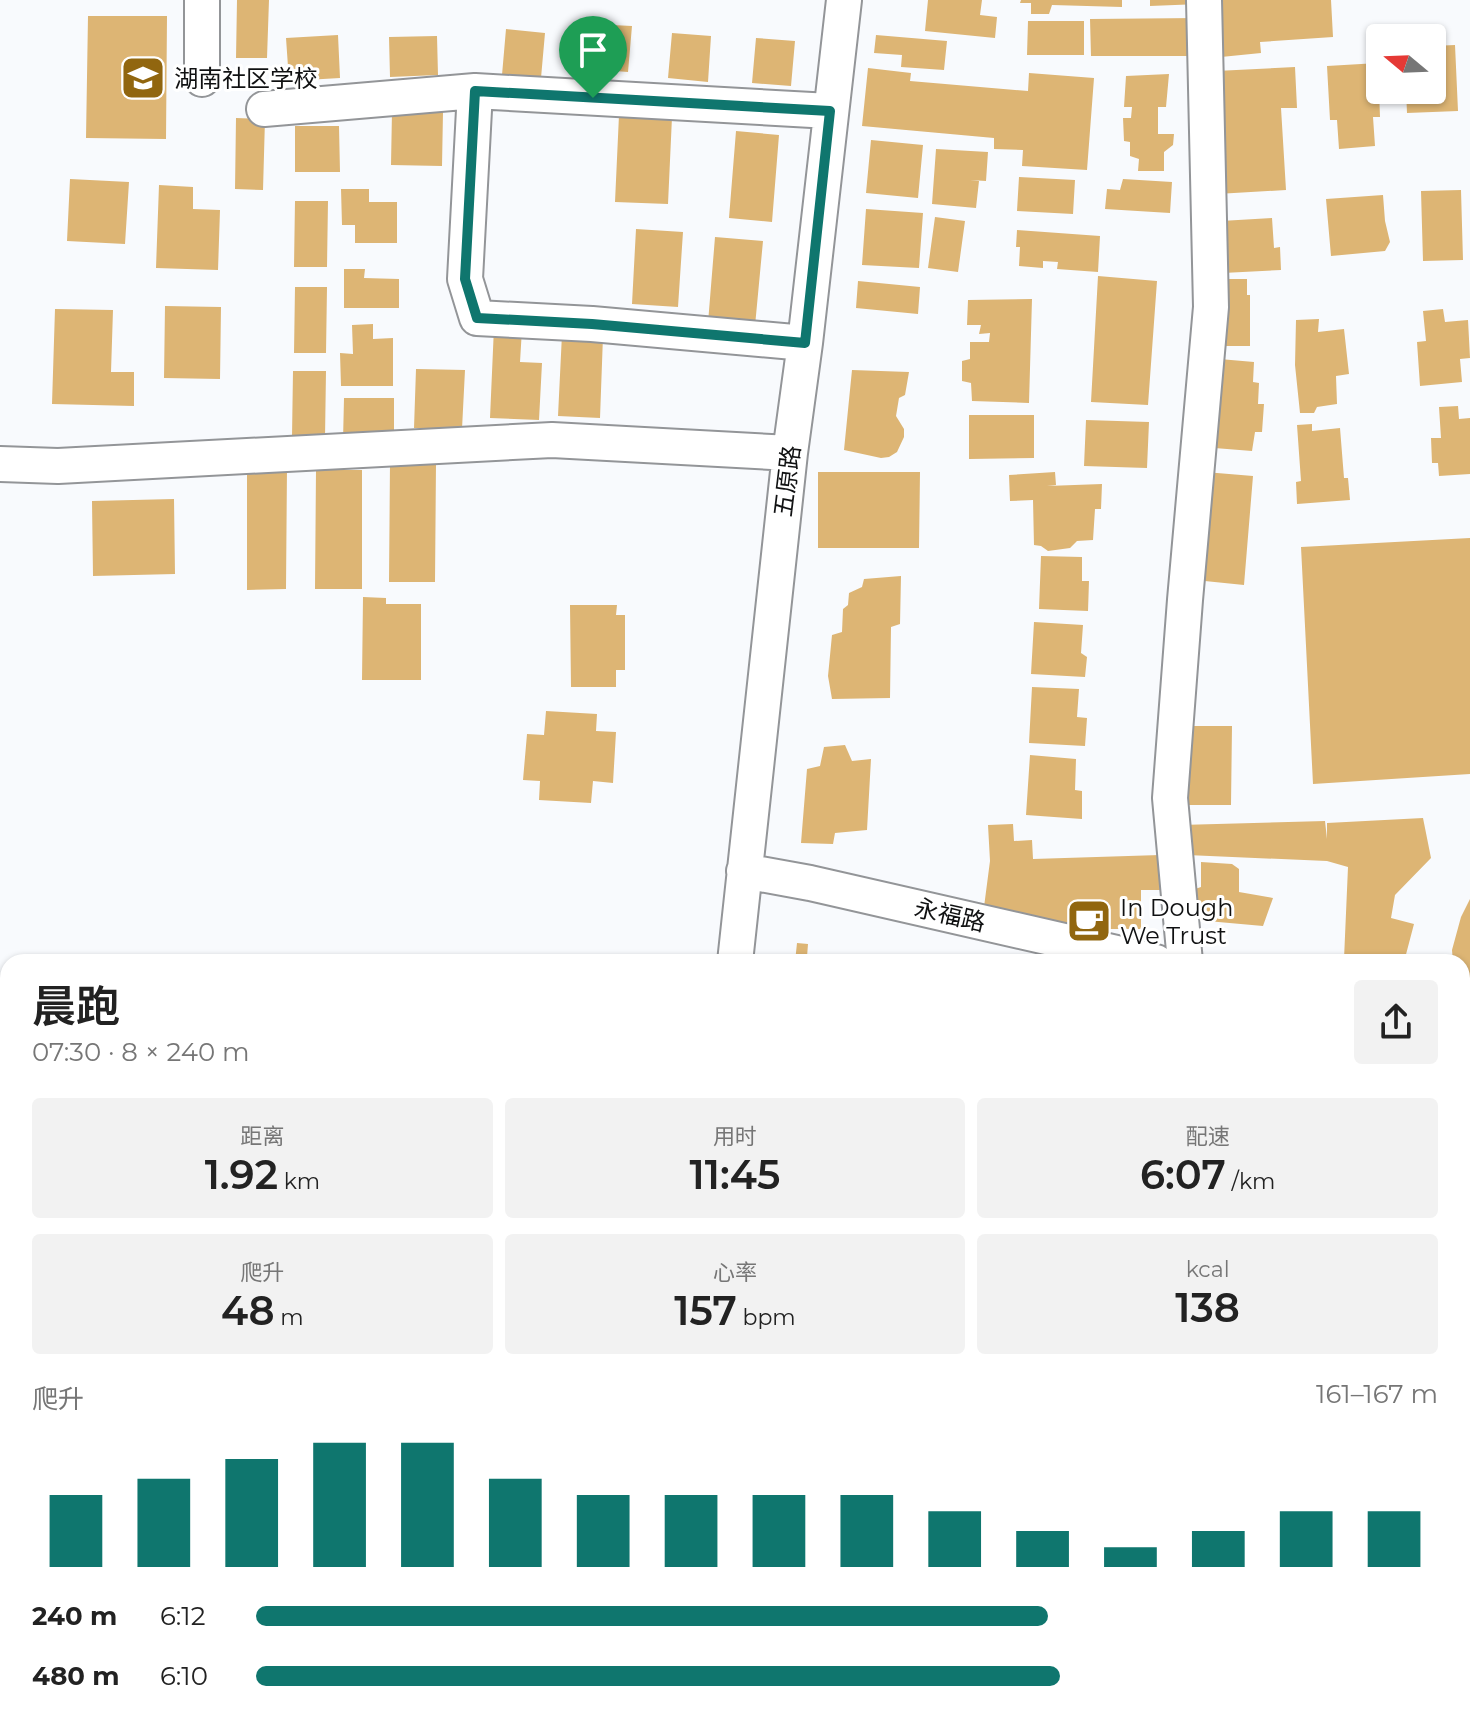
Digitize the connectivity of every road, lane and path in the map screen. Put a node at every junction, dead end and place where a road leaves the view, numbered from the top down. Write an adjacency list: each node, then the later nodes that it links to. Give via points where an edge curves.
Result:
1 (202, 0): 4 (street)
2 (844, 0): 7 (street, 五原路)
3 (1204, 0): 14 (street, via 1211,307 1170,798)
4 (202, 79)
5 (475, 91): 6 (street); 7 (street); 8 (street, via 465,279 477,318)
6 (264, 109)
7 (830, 111): 8 (street, 五原路)
8 (805, 343): 9 (street, 五原路)
9 (790, 453): 10 (street, via 552,440 58,466); 11 (street, 五原路)
10 (0, 464)
11 (744, 871): 12 (street, 五原路); 13 (street, 永福路)
12 (736, 954)
13 (1121, 954)
14 (1184, 954)

